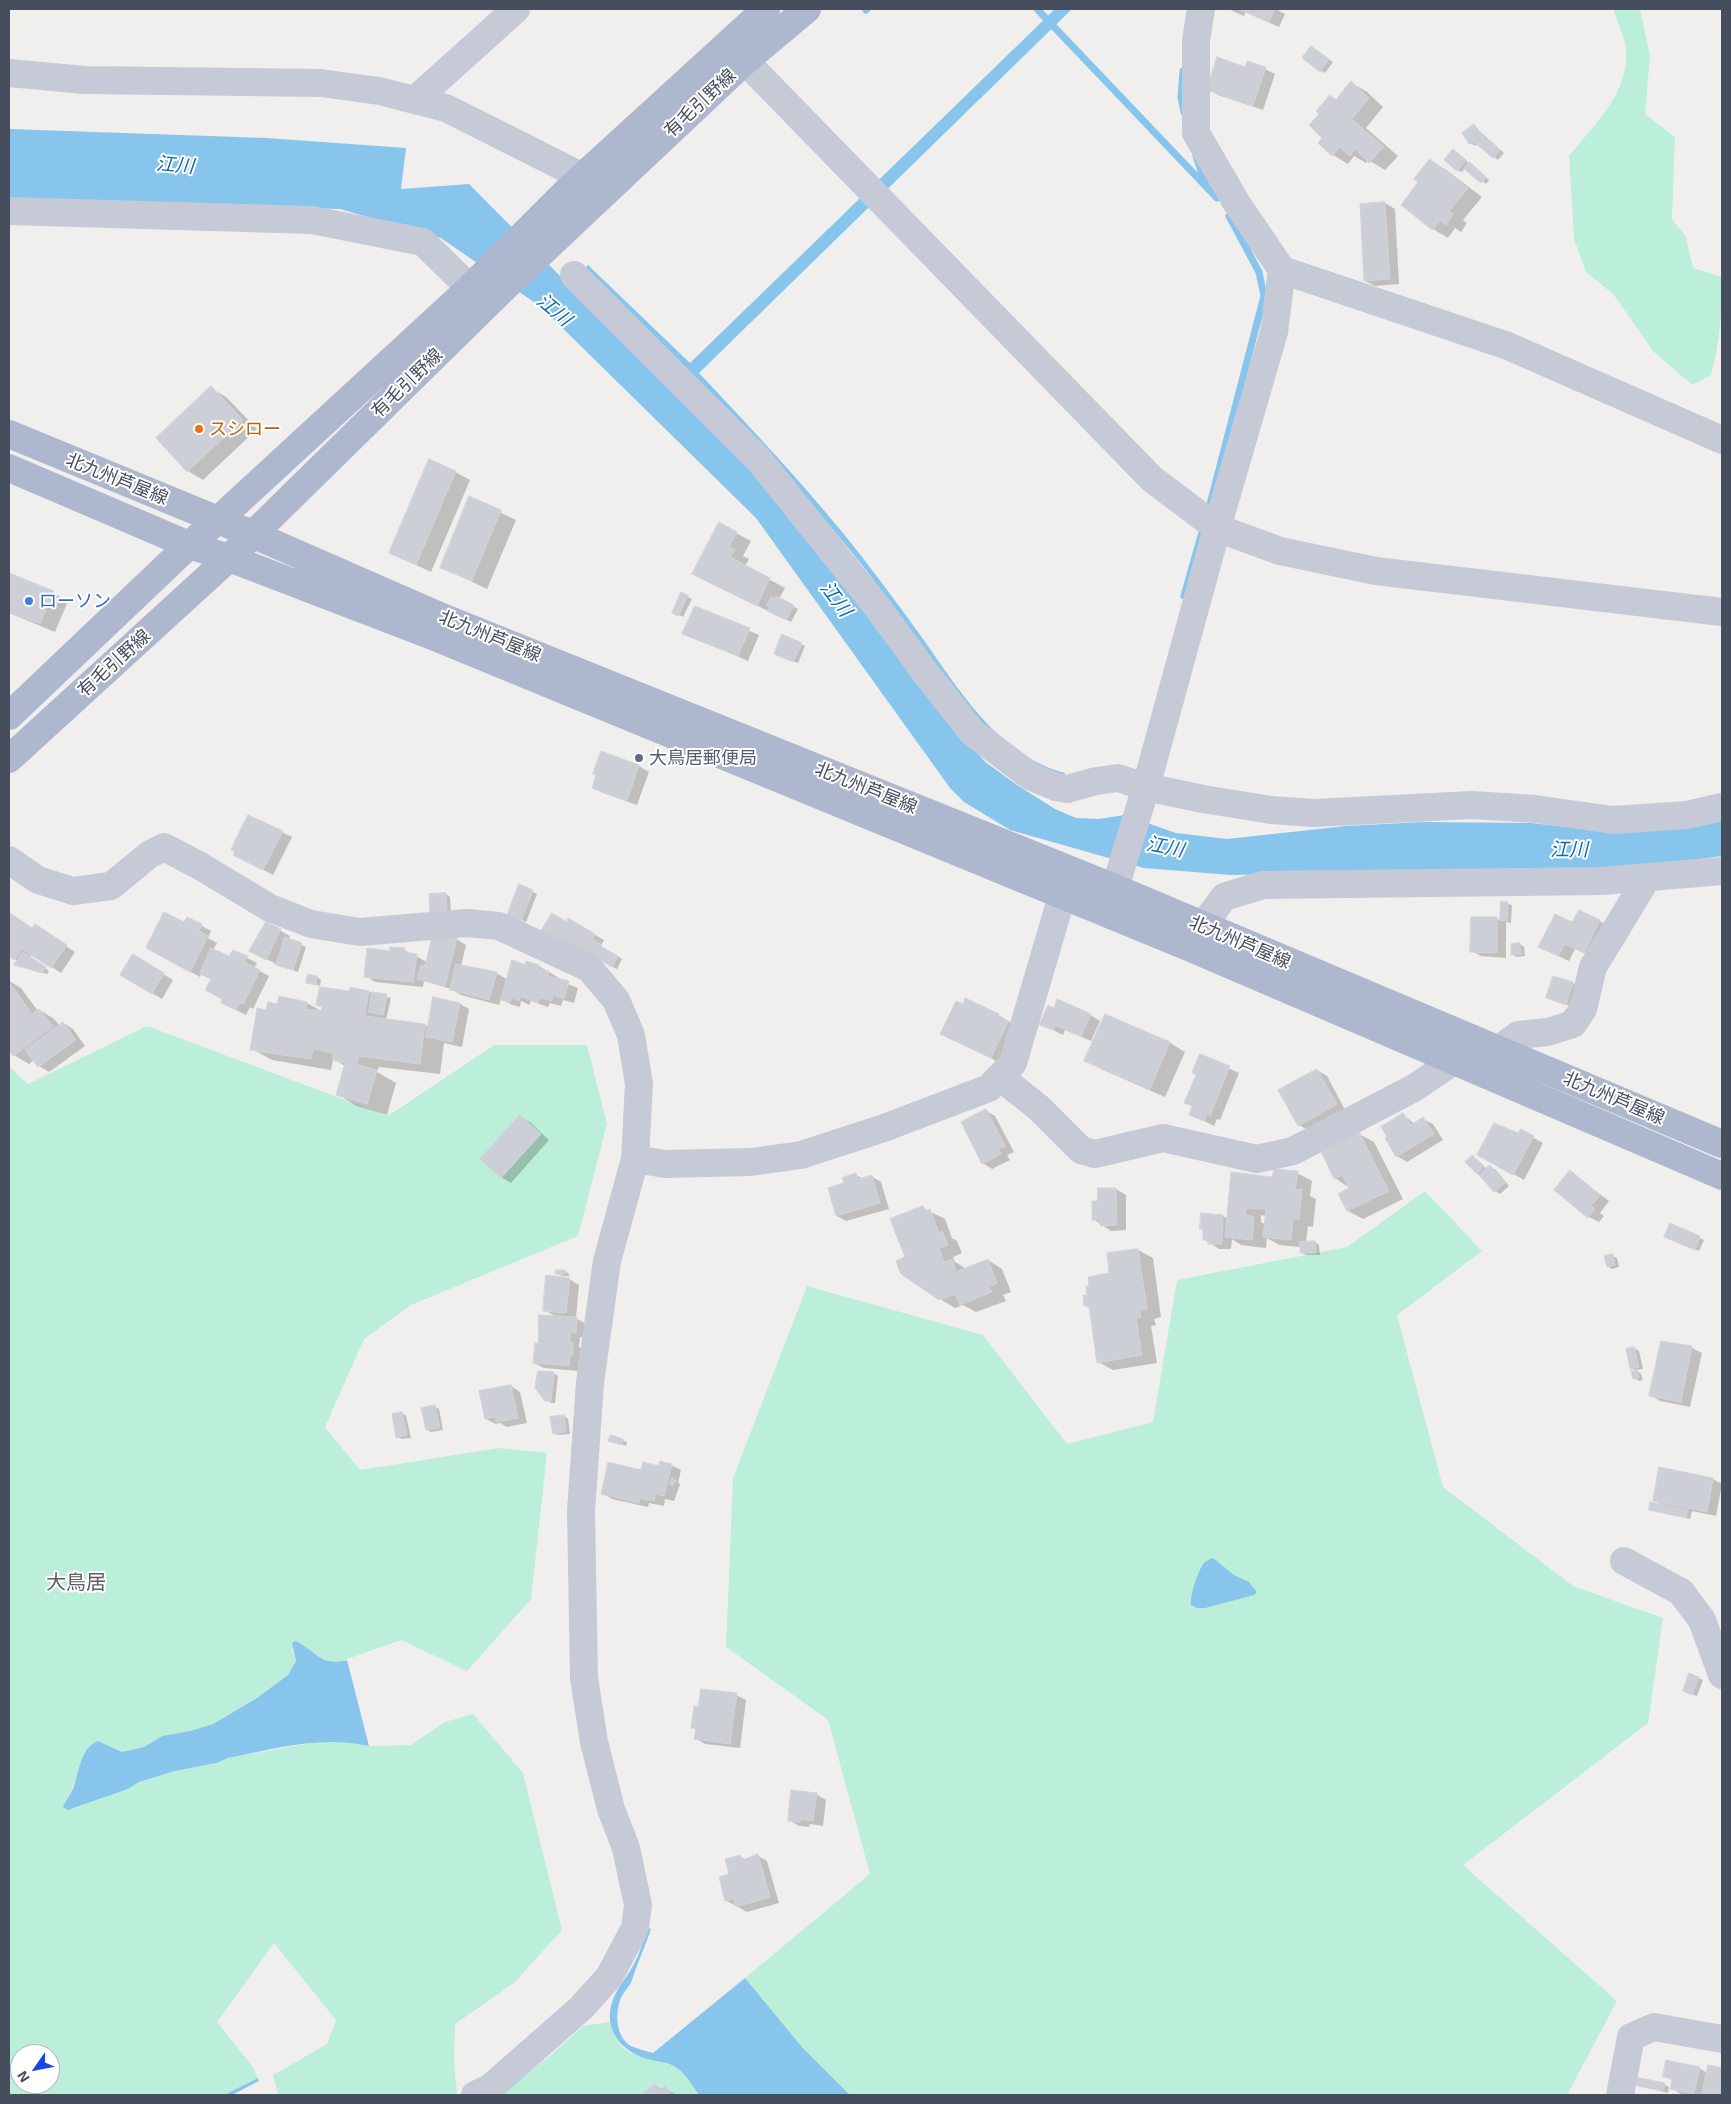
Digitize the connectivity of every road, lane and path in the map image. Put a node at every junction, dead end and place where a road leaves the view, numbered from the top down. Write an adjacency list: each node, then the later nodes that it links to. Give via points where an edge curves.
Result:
1 (766, 9): 8 (main road, 有毛引野線)
2 (807, 9): 5 (main road, 有毛引野線)
3 (1201, 9): 11 (street, via 1196,42 1196,133 1236,202)
4 (501, 14): 7 (street)
5 (745, 61): 9 (main road, 有毛引野線); 18 (street, via 1152,479)
6 (9, 73): 7 (street, via 85,80 321,83)
7 (415, 100): 8 (street, via 446,108)
8 (577, 182): 9 (street); 13 (main road, 有毛引野線)
9 (600, 197): 13 (main road, 有毛引野線)
10 (9, 211): 13 (street, via 312,220 422,242)
11 (1282, 270): 15 (street, via 1508,346); 18 (street, via 1274,332)
12 (574, 276): 25 (street, via 759,460 972,732 1030,776 1056,787 1067,789 1118,778)
13 (486, 283): 17 (main road, 有毛引野線); 19 (main road, 有毛引野線)
14 (9, 434): 17 (main road, 北九州芦屋線)
15 (1722, 440)
16 (9, 468): 20 (main road, 北九州芦屋線)
17 (218, 520): 19 (main road, 北九州芦屋線); 20 (main road, 有毛引野線)
18 (1217, 528): 22 (street, via 1280,551 1376,570); 25 (street)
19 (252, 534): 21 (main road, 有毛引野線); 30 (main road, 北九州芦屋線, via 442,617)
20 (189, 545): 21 (main road, 北九州芦屋線); 23 (main road, 有毛引野線)
21 (229, 558): 24 (main road, 有毛引野線); 31 (main road, 北九州芦屋線, via 444,641)
22 (1722, 612)
23 (9, 716)
24 (9, 759)
25 (1146, 787): 26 (street, via 1203,800 1314,813 1472,805 1535,809 1613,820 1688,815); 30 (street)
26 (1722, 807)
27 (9, 860): 37 (street, via 38,880 74,891 111,886 150,854 164,847 270,908 311,924 360,932 467,923 499,926 589,968 616,1000 631,1035 639,1084)
28 (1722, 871): 29 (street)
29 (1646, 878): 32 (street, via 1602,882 1263,885 1224,897); 33 (street, via 1593,967 1583,1010 1573,1024 1548,1032 1518,1035)
30 (1115, 888): 32 (main road, 北九州芦屋線)
31 (1062, 896): 32 (main road, 北九州芦屋線); 35 (street, via 1013,1063)
32 (1197, 937): 33 (main road, 北九州芦屋線); 34 (main road, 北九州芦屋線)
33 (1498, 1050): 36 (main road, 北九州芦屋線)
34 (1454, 1061): 35 (street, via 1414,1088 1294,1151 1258,1159 1163,1138 1095,1154 1081,1150 1039,1108); 38 (main road, 北九州芦屋線)
35 (1000, 1077): 37 (street, via 989,1088 801,1155 751,1162 665,1164)
36 (1722, 1144)
37 (635, 1159): 42 (street, via 607,1261 590,1383 581,1512 584,1678 594,1742 611,1809 626,1848 638,1905 635,1928 609,1977 581,2008 490,2088)
38 (1722, 1176)
39 (1624, 1561): 40 (street, via 1681,1592 1702,1620)
40 (1722, 1674)
41 (1722, 2039): 43 (street, via 1654,2027 1631,2037)
42 (475, 2095)
43 (1620, 2095)

